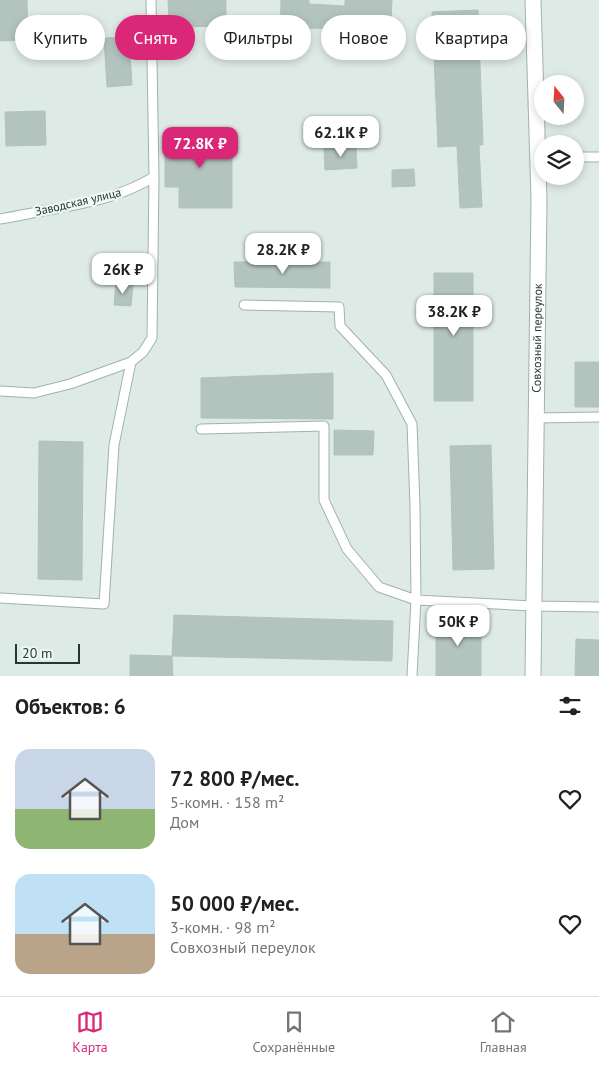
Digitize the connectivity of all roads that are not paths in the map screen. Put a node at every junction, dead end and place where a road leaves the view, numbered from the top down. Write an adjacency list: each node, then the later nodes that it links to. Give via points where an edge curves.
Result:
1 (151, 0): 6 (lane)
2 (533, 0): 3 (street, Совхозный переулок)
3 (539, 135)
4 (584, 157): 5 (lane)
5 (599, 157)
6 (154, 177): 8 (lane, Заводская улица, via 126,192 95,201); 10 (lane, via 152,338)
7 (539, 185): 13 (street, Совхозный переулок)
8 (0, 219)
9 (244, 305): 16 (lane, via 339,307 340,326 386,375 412,424)
10 (131, 362): 11 (lane, via 34,393); 15 (lane, via 114,445 104,604)
11 (0, 391)
12 (599, 417): 13 (lane)
13 (536, 418): 17 (street, Совхозный переулок)
14 (201, 428): 16 (lane, via 324,426 324,500 347,549 379,587)
15 (0, 598)
16 (416, 600): 17 (lane); 19 (lane)
17 (534, 606): 18 (lane); 20 (street, Совхозный переулок)
18 (599, 607)
19 (412, 676)
20 (533, 676)

